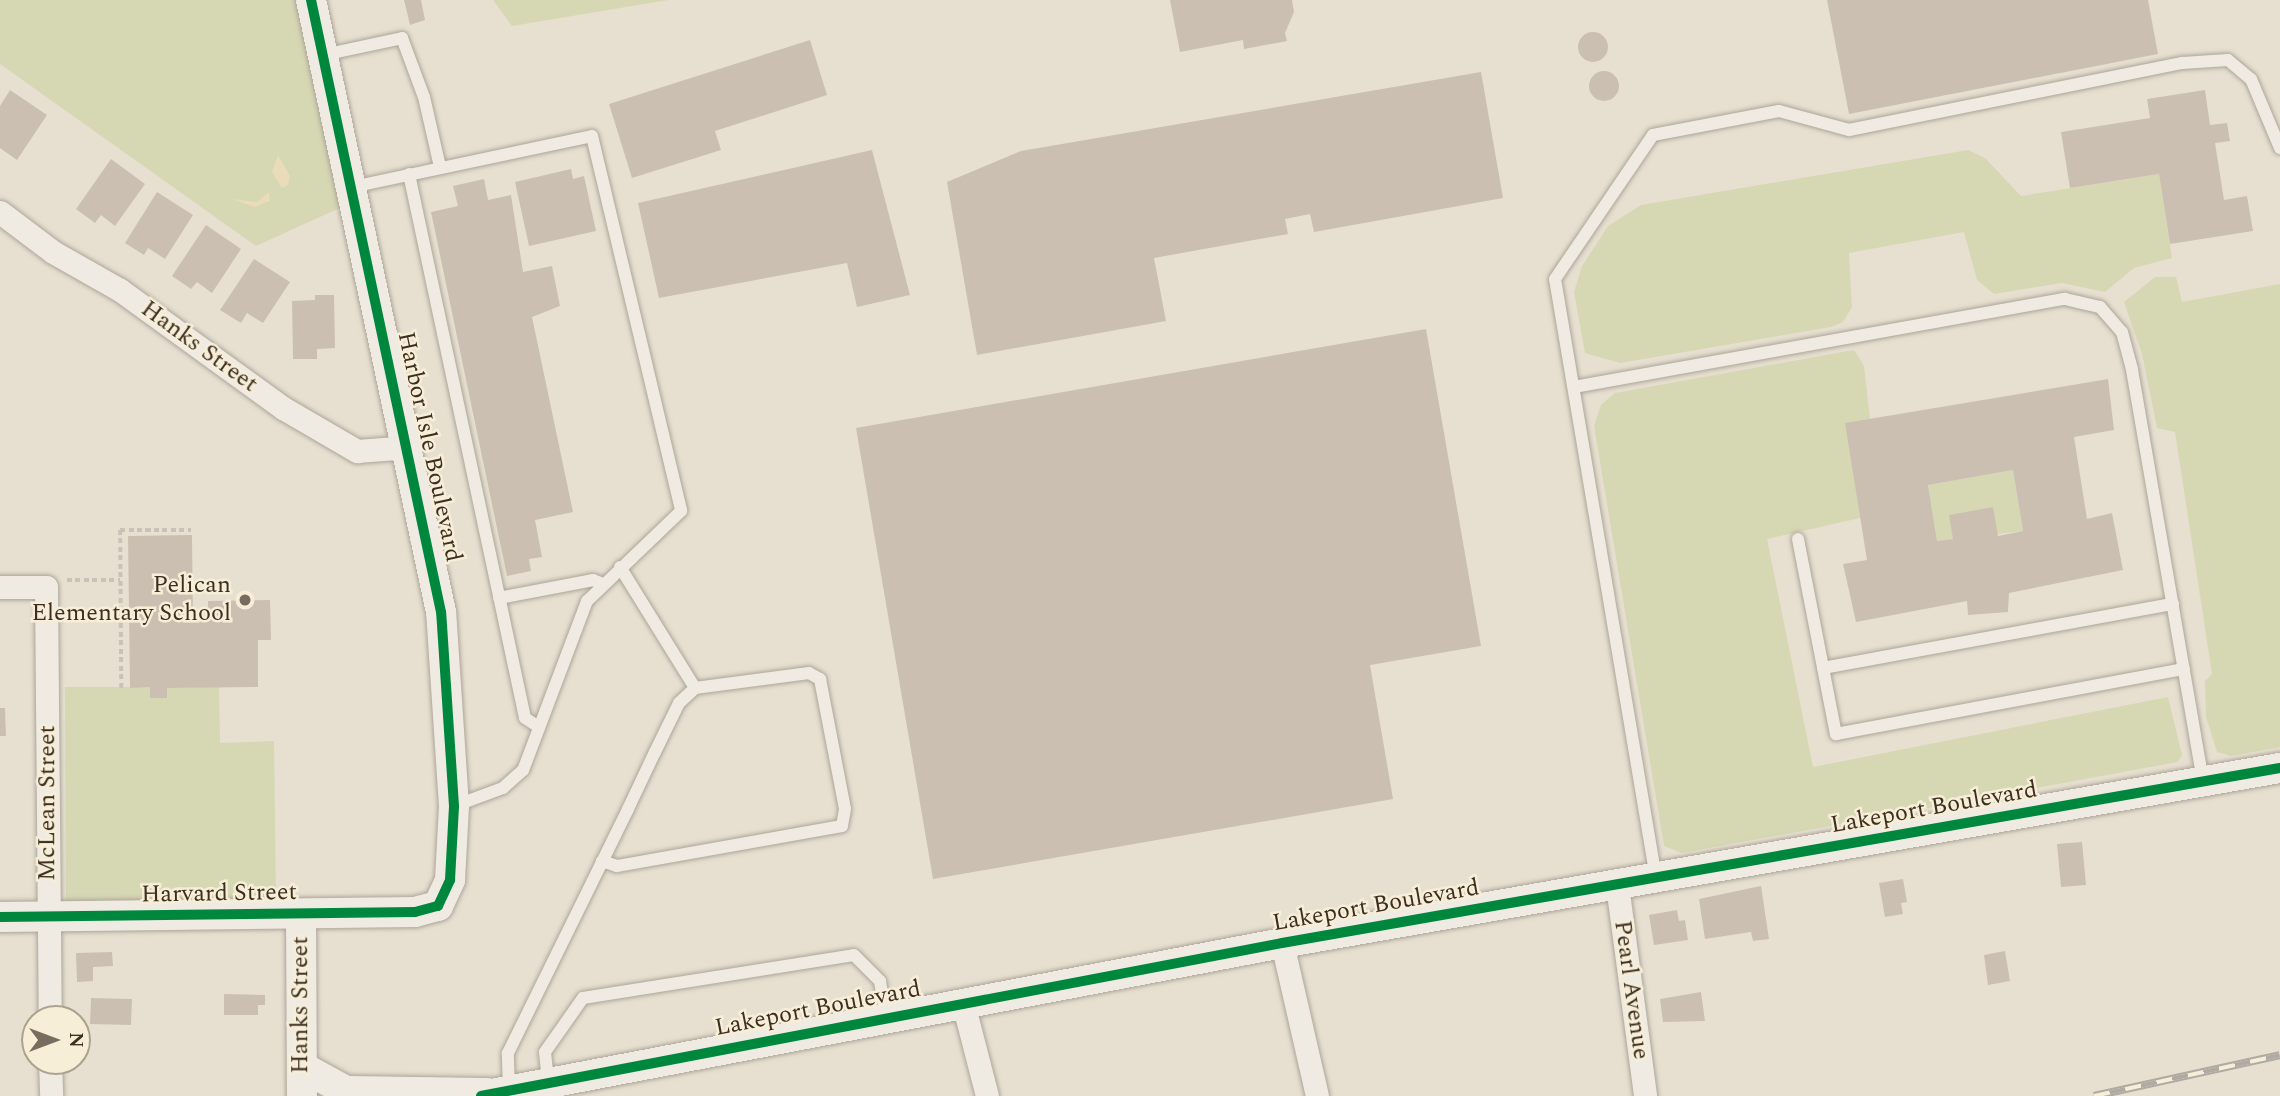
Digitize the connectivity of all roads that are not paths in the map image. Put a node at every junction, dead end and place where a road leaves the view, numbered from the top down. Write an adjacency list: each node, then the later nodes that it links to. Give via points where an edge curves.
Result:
1 (311, 0): 2 (street, Harbor Isle Boulevard)
2 (323, 55): 4 (lane, via 402,38 424,97); 6 (street, Harbor Isle Boulevard)
3 (2280, 148): 8 (lane, via 2251,79 2228,60 2182,63 1849,130 1779,111 1653,135 1555,279)
4 (440, 167): 5 (lane); 11 (lane, via 592,136 681,511)
5 (409, 174): 6 (lane); 14 (lane)
6 (352, 187): 9 (street, Harbor Isle Boulevard)
7 (0, 212): 9 (street, Hanks Street, via 53,252 120,290 283,408 357,451)
8 (1574, 387): 15 (lane, via 2065,299 2100,307 2122,332 2132,370); 24 (lane)
9 (409, 447): 22 (street, Harbor Isle Boulevard, via 441,612)
10 (1798, 540): 16 (lane)
11 (620, 567): 12 (lane); 18 (lane)
12 (603, 584): 14 (lane, via 593,580); 19 (lane, via 587,601)
13 (0, 587): 29 (street, McLean Street, via 55,584)
14 (499, 598): 19 (lane, via 525,718)
15 (2173, 604): 16 (lane); 17 (lane)
16 (1823, 668): 17 (lane, via 1836,734)
17 (2184, 669): 21 (lane)
18 (695, 688): 23 (lane, via 679,703); 23 (lane, via 809,673 820,679 845,809 842,826 617,866)
19 (539, 727): 22 (lane, via 523,770 503,788)
20 (2280, 768): 21 (street, Lakeport Boulevard)
21 (2203, 782): 24 (street, Lakeport Boulevard)
22 (454, 806): 26 (street, Harbor Isle Boulevard, via 450,880)
23 (602, 861): 37 (lane)
24 (1656, 878): 25 (street, Lakeport Boulevard)
25 (1617, 885): 30 (street, Lakeport Boulevard); 41 (street, Pearl Avenue)
26 (438, 906): 27 (street, Harvard Street, via 415,912)
27 (301, 915): 29 (street, Harvard Street); 36 (street, Hanks Street)
28 (0, 917): 29 (street, Harvard Street)
29 (48, 918): 32 (street, McLean Street)
30 (1282, 943): 31 (street, Lakeport Boulevard); 40 (street)
31 (963, 1003): 33 (street, Lakeport Boulevard); 39 (street)
32 (50, 1005)
33 (886, 1018): 35 (street, Lakeport Boulevard); 35 (lane, via 880,981 853,955 583,998 545,1052)
34 (50, 1075): 38 (street)
35 (548, 1081): 37 (street, Lakeport Boulevard)
36 (302, 1082): 37 (street, Lakeport Boulevard, via 346,1091)
37 (492, 1093)
38 (51, 1096)
39 (988, 1096)
40 (1317, 1096)
41 (1645, 1096)

